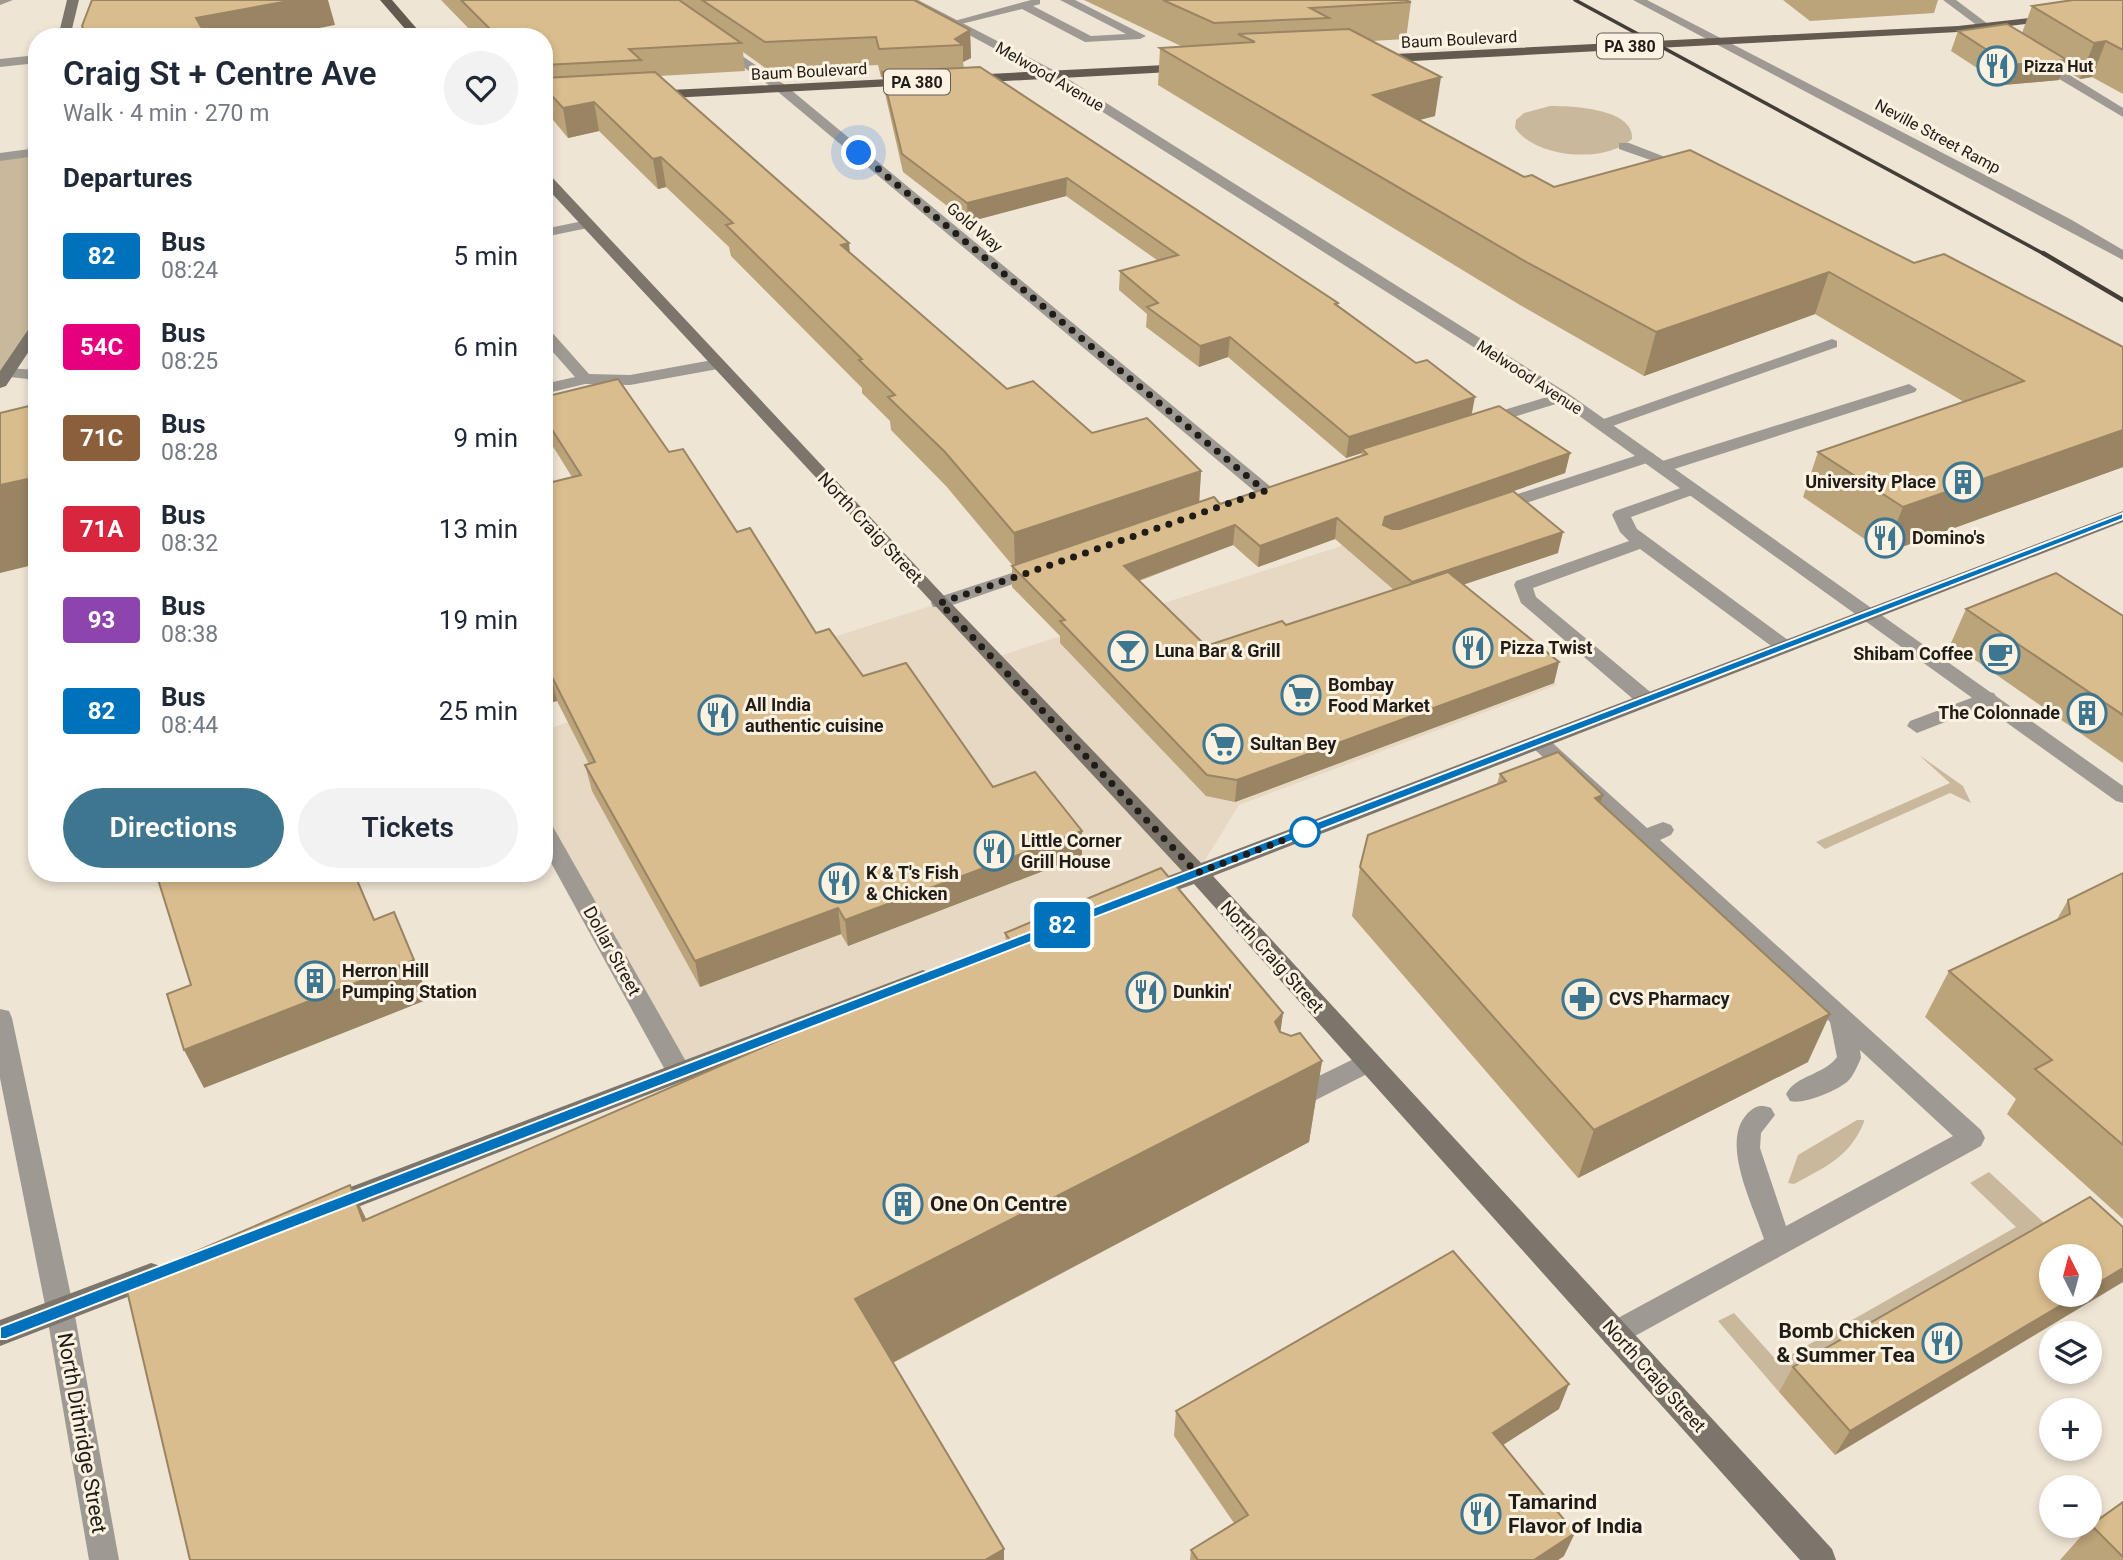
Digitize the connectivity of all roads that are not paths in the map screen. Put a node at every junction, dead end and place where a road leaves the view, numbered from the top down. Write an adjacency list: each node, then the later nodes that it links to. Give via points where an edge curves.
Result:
1 (7, 0): 9 (street)
2 (73, 0): 14 (main road)
3 (386, 0): 15 (main road)
4 (910, 0): 12 (street, Melwood Avenue)
5 (1045, 0): 10 (street)
6 (1066, 0): 10 (street, via 1139,36 1090,40)
7 (1639, 0): 34 (street, Neville Street Ramp, via 2065,222)
8 (1949, 0): 13 (street)
9 (0, 2)
10 (1025, 6): 12 (street)
11 (2071, 16): 13 (main road, Baum Boulevard / PA 380)
12 (953, 23): 21 (street, Melwood Avenue)
13 (1984, 27): 17 (main road, Baum Boulevard / PA 380); 26 (street)
14 (67, 28)
15 (410, 28)
16 (707, 36): 24 (street, Gold Way)
17 (1365, 59)
18 (28, 60): 19 (street)
19 (0, 63)
20 (1198, 68): 21 (main road, PA 380)
21 (1053, 75): 22 (main road, PA 380); 44 (street, Melwood Avenue)
22 (957, 80)
23 (917, 82): 24 (main road, Baum Boulevard / PA 380)
24 (781, 88): 25 (main road, Baum Boulevard / PA 380); 49 (street, Gold Way, via 1271,489)
25 (632, 96)
26 (2123, 113)
27 (1624, 146): 30 (street)
28 (28, 153): 29 (street)
29 (0, 157)
30 (1699, 172)
31 (553, 186): 32 (main road, North Craig Street)
32 (589, 224): 33 (street); 38 (main road, North Craig Street)
33 (553, 231)
34 (2123, 257)
35 (28, 340): 40 (main road)
36 (553, 342): 41 (street)
37 (1832, 344): 46 (street)
38 (718, 364): 41 (street, via 630,380); 54 (main road, North Craig Street)
39 (28, 376): 40 (street)
40 (3, 378)
41 (585, 379): 42 (street)
42 (553, 387)
43 (1909, 389): 47 (street)
44 (1563, 397): 45 (street); 46 (street, Melwood Avenue)
45 (1472, 425)
46 (1601, 425): 47 (street, Melwood Avenue)
47 (1654, 462): 48 (street, Melwood Avenue); 50 (street)
48 (1692, 489): 52 (street, via 1621,515 1629,532); 55 (street, Melwood Avenue)
49 (1239, 500)
50 (1480, 513)
51 (2123, 516): 55 (main road)
52 (1643, 542): 56 (street); 58 (street, via 1523,585 1528,599)
53 (1057, 563): 54 (street)
54 (940, 603): 63 (main road, North Craig Street)
55 (1870, 615): 56 (main road); 57 (street, Melwood Avenue)
56 (1785, 647): 58 (main road)
57 (1987, 698): 59 (street); 61 (street, Melwood Avenue)
58 (1647, 699): 60 (main road)
59 (1917, 726)
60 (1539, 742): 63 (main road); 67 (street, via 1653,834)
61 (2123, 796)
62 (553, 847): 69 (street, Dollar Street)
63 (1197, 873): 64 (main road); 68 (main road, North Craig Street)
64 (1125, 901)
65 (947, 970): 69 (main road)
66 (0, 1018): 76 (street, North Dithridge Street)
67 (1840, 1018): 70 (street, via 1849,1058 1838,1075); 74 (street, via 1972,1138)
68 (1368, 1062): 71 (street); 78 (main road, North Craig Street)
69 (679, 1072): 73 (main road)
70 (1799, 1094)
71 (1280, 1105)
72 (1762, 1115): 74 (street, via 1749,1129 1747,1148)
73 (309, 1214)
74 (1779, 1244): 78 (street)
75 (168, 1268): 76 (main road)
76 (60, 1310): 77 (main road); 79 (street, North Dithridge Street)
77 (0, 1333)
78 (1615, 1334): 80 (main road, North Craig Street)
79 (104, 1560)
80 (1821, 1560)

